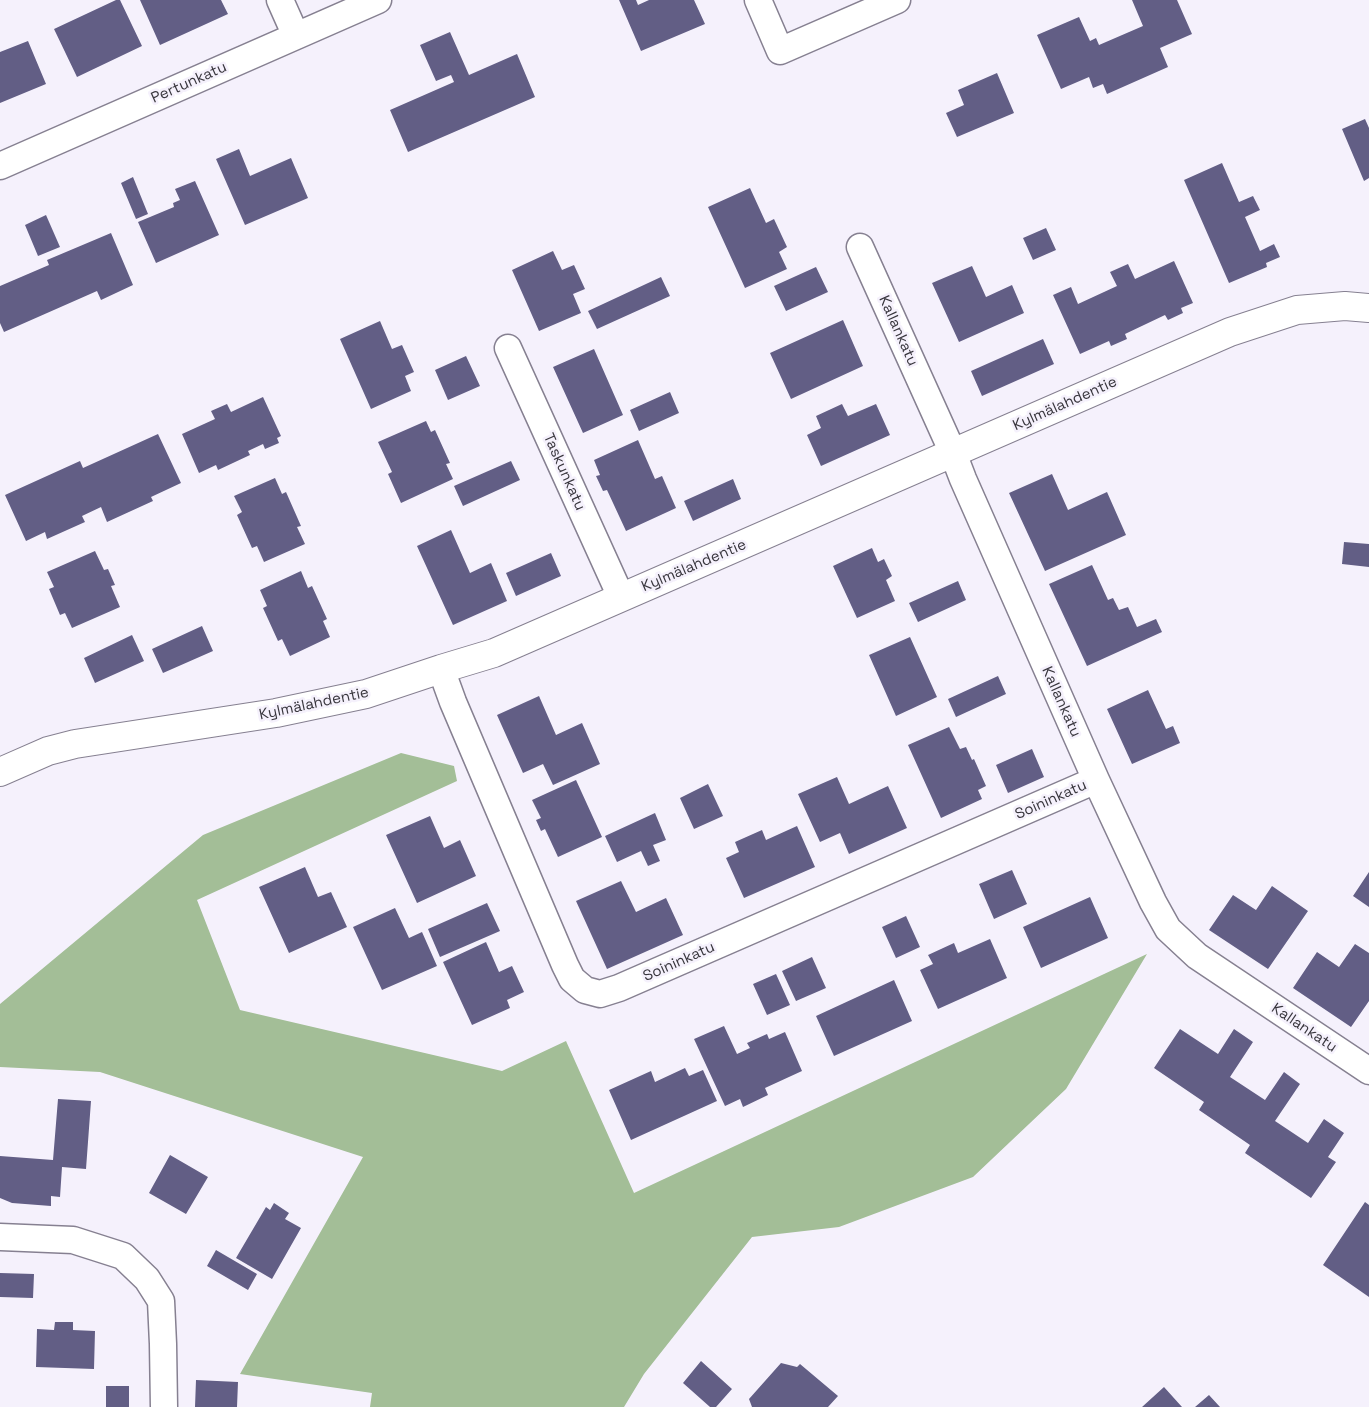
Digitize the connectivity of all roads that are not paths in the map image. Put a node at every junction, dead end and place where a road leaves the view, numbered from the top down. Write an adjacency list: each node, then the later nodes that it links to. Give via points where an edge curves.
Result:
1 (280, 0): 5 (street)
2 (378, 0): 5 (street, Pertunkatu)
3 (758, 0): 4 (street, via 780,51)
4 (897, 0)
5 (296, 36): 6 (street, Pertunkatu)
6 (0, 166)
7 (860, 247): 10 (street, Kallankatu)
8 (1369, 308): 10 (street, Kylmälahdentie, via 1345,306 1297,310 1230,332)
9 (508, 348): 11 (street, Taskunkatu)
10 (953, 453): 11 (street, Kylmälahdentie); 14 (street, Kallankatu)
11 (621, 597): 12 (street, Kylmälahdentie, via 494,653)
12 (441, 669): 13 (street, Kylmälahdentie, via 366,694 276,713 75,744 48,751); 14 (street, Soininkatu, via 565,965 572,979 585,990 600,994)
13 (0, 772)
14 (1096, 780): 15 (street, Kallankatu, via 1168,929 1197,956)
15 (1369, 1071)
16 (0, 1237): 17 (street, via 73,1240 123,1256 147,1278 161,1302)
17 (164, 1407)

